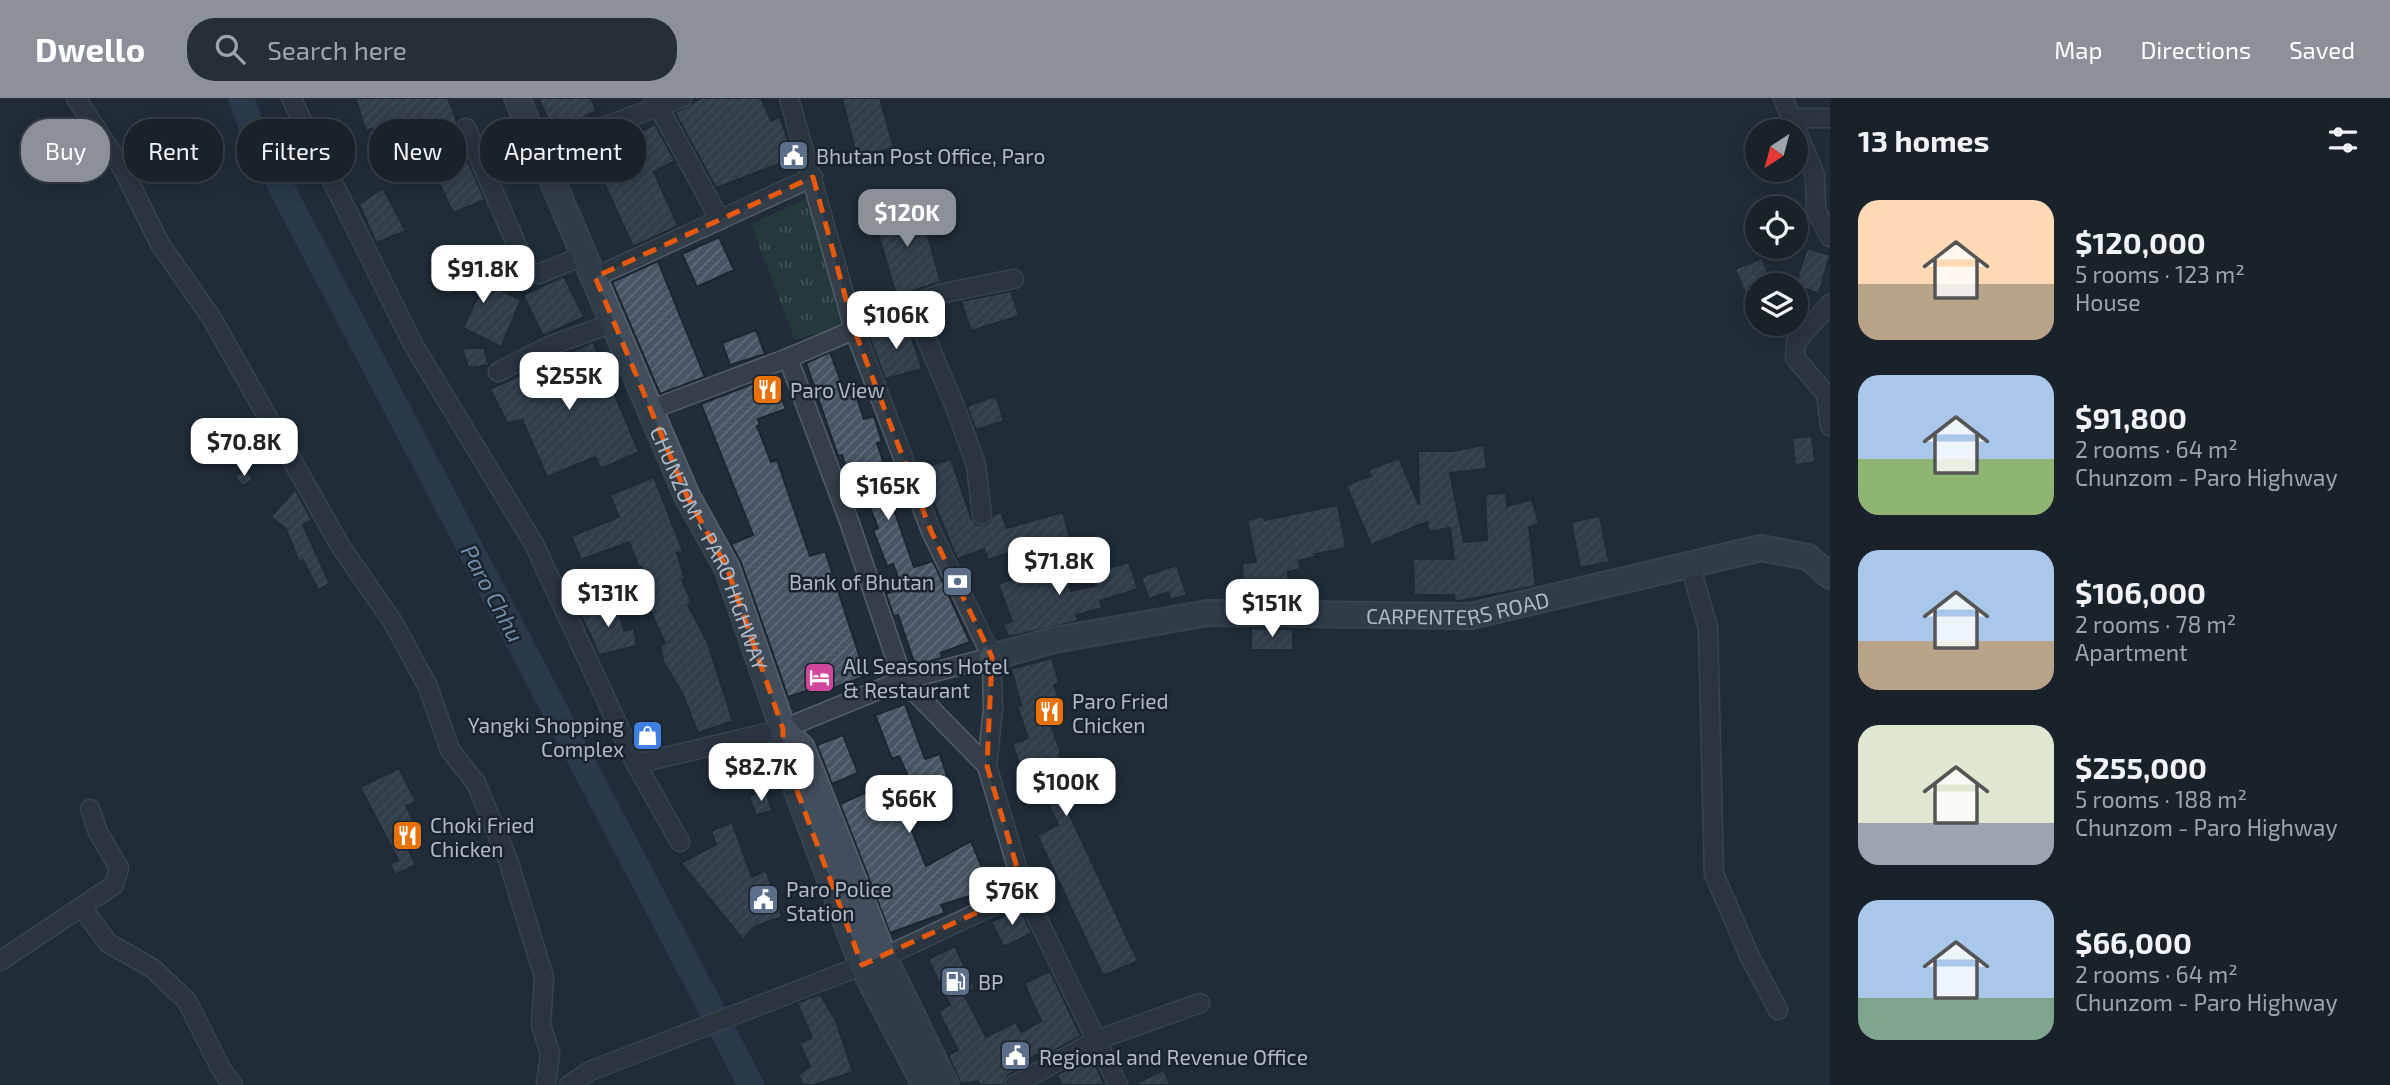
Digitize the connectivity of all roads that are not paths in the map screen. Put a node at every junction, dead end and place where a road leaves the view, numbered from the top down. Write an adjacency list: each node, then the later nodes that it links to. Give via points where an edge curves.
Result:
1 (76, 98): 46 (street, via 124,171 160,244 211,317 341,547 393,622 428,687 450,750 476,783 508,860 544,977 541,1024 550,1054)
2 (291, 98): 34 (street, via 414,346 541,557)
3 (517, 98): 10 (street, CHUNZOM - PARO HIGHWAY)
4 (682, 98): 7 (street)
5 (789, 98): 13 (street)
6 (1783, 98): 8 (street)
7 (656, 103): 11 (street); 15 (street)
8 (1792, 118): 9 (street); 16 (street, via 1815,175 1816,210)
9 (1830, 118)
10 (525, 119)
11 (617, 119)
12 (466, 128): 17 (street, via 528,271 540,274)
13 (813, 177): 15 (street); 23 (street)
14 (552, 182): 17 (street, CHUNZOM - PARO HIGHWAY)
15 (720, 220): 18 (street)
16 (1830, 237)
17 (585, 255): 18 (street, CHUNZOM - PARO HIGHWAY)
18 (595, 278): 22 (street, CHUNZOM - PARO HIGHWAY)
19 (1014, 279): 21 (street, via 939,294)
20 (1830, 304): 27 (street, via 1796,342 1795,358 1826,394)
21 (912, 305): 23 (street); 28 (street, via 976,465)
22 (613, 323): 25 (street, via 549,346); 26 (street, CHUNZOM - PARO HIGHWAY)
23 (854, 329): 24 (street); 31 (street, via 931,531)
24 (788, 358): 26 (street); 32 (street)
25 (498, 372)
26 (650, 410): 33 (street, CHUNZOM - PARO HIGHWAY, via 687,496 727,568)
27 (1830, 426)
28 (982, 515)
29 (1690, 565): 30 (street, CARPENTERS ROAD, via 1761,548 1808,557); 31 (street, CARPENTERS ROAD, via 1471,616 1208,613 1054,640); 43 (street, via 1708,628 1714,874)
30 (1830, 576)
31 (992, 657): 32 (street); 35 (street)
32 (903, 680): 33 (street); 35 (street)
33 (783, 729): 34 (street); 41 (street, CHUNZOM - PARO HIGHWAY, via 783,753)
34 (636, 764): 37 (street)
35 (988, 766): 38 (street)
36 (90, 809): 39 (street, via 119,868 114,885)
37 (680, 842)
38 (1024, 891): 41 (street); 44 (street)
39 (83, 908): 40 (street); 45 (street, via 108,943 152,968 187,1001)
40 (0, 961)
41 (873, 961): 47 (street, via 590,1071); 48 (street); 49 (street)
42 (1200, 1003): 44 (street)
43 (1778, 1010)
44 (1097, 1040): 50 (street); 51 (street)
45 (233, 1085)
46 (546, 1085)
47 (569, 1085)
48 (926, 1085)
49 (946, 1085)
50 (1014, 1085)
51 (1118, 1085)

